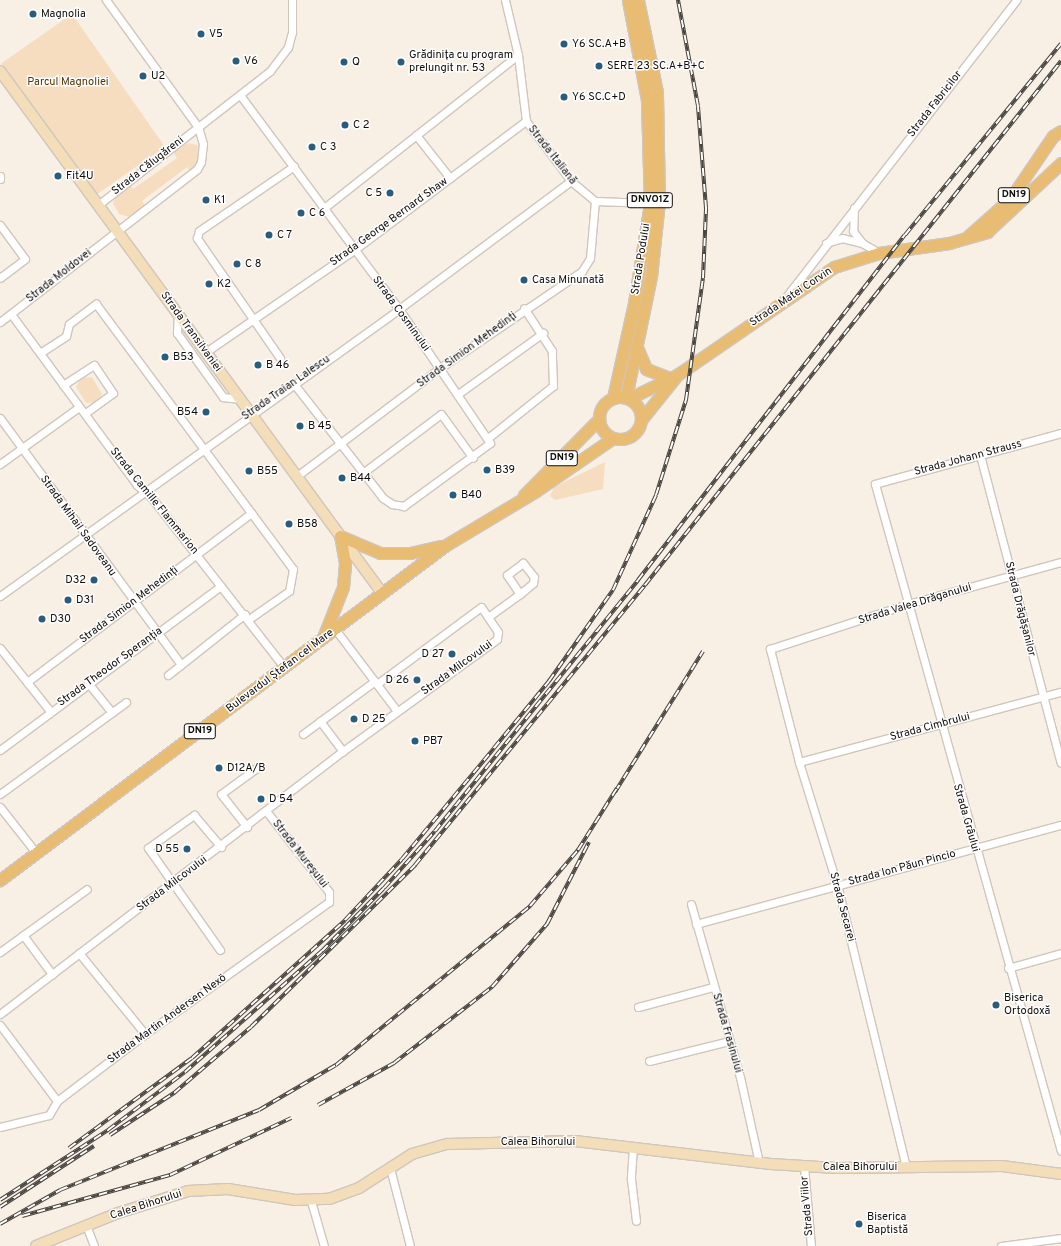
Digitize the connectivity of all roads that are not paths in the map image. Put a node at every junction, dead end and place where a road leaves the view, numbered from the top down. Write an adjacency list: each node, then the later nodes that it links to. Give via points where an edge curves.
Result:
1 (106, 0): 11 (street)
2 (292, 0): 9 (street, Strada Călugăreni, via 292,32 288,47 270,71)
3 (505, 0): 7 (street, Strada Italiană)
4 (628, 0): 20 (main road, Strada Podului / DNVO1Z, via 647,100)
5 (638, 0): 40 (main road, Strada Podului / DNVO1Z, via 656,92 660,155 655,245)
6 (1016, 0): 22 (street, Strada Fabricilor)
7 (518, 55): 10 (street, Strada Italiană); 13 (street)
8 (0, 71): 21 (main road, Strada Transilvaniei)
9 (240, 95): 11 (street, Strada Călugăreni); 16 (street)
10 (526, 121): 17 (street, Strada George Bernard Shaw); 18 (street, Strada Italiană)
11 (198, 127): 21 (street, Strada Călugăreni); 25 (street, Strada Călugăreni, via 203,144 197,169)
12 (1058, 133): 14 (main road, DN19, via 1053,153); 26 (main road, DN19, via 1010,198)
13 (416, 135): 17 (street); 23 (street)
14 (1061, 159)
15 (1061, 163): 26 (main road, Strada Matei Corvin / DN19, via 993,229)
16 (294, 166): 23 (street); 38 (street, via 199,231 197,238)
17 (450, 178): 29 (street, Strada George Bernard Shaw)
18 (571, 180): 19 (street, Strada Italiană); 34 (street, Strada Traian Lalescu)
19 (595, 201): 20 (street); 33 (street, Strada Simion Mehedinți, via 590,258 582,271)
20 (650, 203): 49 (main road, Strada Podului / DNVO1Z, via 634,303)
21 (98, 205): 25 (main road, Strada Transilvaniei)
22 (854, 207): 27 (street, via 853,231); 28 (street, Strada Fabricilor)
23 (324, 208): 29 (street, Strada Cosminului)
24 (1, 228): 31 (street, via 25,259)
25 (118, 231): 35 (main road, Strada Transilvaniei); 36 (street, Strada Moldovei)
26 (965, 238): 30 (main road, Strada Matei Corvin / DN19)
27 (862, 243): 28 (street, via 842,238); 30 (street)
28 (824, 244): 32 (street, Strada Fabricilor)
29 (354, 250): 34 (street, Strada Cosminului); 38 (street, Strada George Bernard Shaw)
30 (879, 253): 32 (main road, Strada Matei Corvin / DN19, via 834,267)
31 (0, 278)
32 (783, 301): 45 (main road, Strada Matei Corvin / DN19)
33 (524, 308): 39 (street); 44 (street, Strada Simion Mehedinți)
34 (399, 309): 44 (street, Strada Cosminului); 46 (street, Strada Traian Lalescu)
35 (178, 313): 41 (main road, Strada Transilvaniei); 51 (street, via 177,333 223,397)
36 (11, 314): 37 (street, Strada Moldovei); 42 (street, Strada Camille Flammarion)
37 (0, 321)
38 (252, 322): 41 (street, Strada George Bernard Shaw); 43 (street)
39 (543, 333): 48 (street); 59 (street, via 552,351 553,386)
40 (636, 344): 45 (main road, via 640,360 646,369); 50 (main road, Strada Podului / DNVO1Z)
41 (206, 352): 51 (main road, Strada Transilvaniei)
42 (40, 353): 47 (street, Strada Camille Flammarion); 62 (street, via 66,336 69,324 96,304)
43 (280, 358)
44 (440, 368): 48 (street, Strada Cosminului); 61 (street, Strada Simion Mehedinți)
45 (673, 376): 50 (main road, DN19); 57 (main road, DN19)
46 (293, 383): 53 (street, Strada Traian Lalescu); 61 (street)
47 (63, 385): 52 (street, Strada Camille Flammarion); 54 (street, via 94,365 113,392)
48 (458, 394): 59 (street, Strada Cosminului)
49 (612, 398): 50 (main road, DN19); 56 (main road, DN19, via 602,406)
50 (628, 398): 57 (main road, via 640,411)
51 (240, 399): 53 (main road, Strada Transilvaniei)
52 (79, 407): 54 (street, Strada Camille Flammarion); 63 (street)
53 (250, 412): 62 (street, Strada Traian Lalescu); 68 (main road, Strada Transilvaniei)
54 (85, 413): 70 (street, Strada Camille Flammarion)
55 (0, 418): 63 (street, Strada Mihail Sadoveanu)
56 (599, 420): 60 (main road, via 604,432); 71 (main road, Bulevardul Ștefan cel Mare / DN19)
57 (641, 420): 60 (main road, DN19, via 629,437)
58 (1061, 433): 64 (street, Strada Johann Strauss)
59 (488, 438): 65 (street, via 490,443)
60 (613, 438): 71 (main road, Bulevardul Ștefan cel Mare / DN19, via 536,491)
61 (342, 443): 67 (street); 68 (street, Strada Simion Mehedinți)
62 (203, 446): 70 (street, Strada Traian Lalescu); 72 (street)
63 (21, 448): 66 (street); 73 (street, Strada Mihail Sadoveanu)
64 (980, 455): 69 (street, Strada Johann Strauss); 78 (street, Strada Drăgășanilor)
65 (473, 458): 67 (street, via 404,506 392,504 383,498); 67 (street, via 441,414)
66 (0, 464)
67 (364, 472)
68 (297, 476): 74 (main road, Strada Transilvaniei)
69 (875, 484): 84 (street, Strada Grâului)
70 (144, 490): 73 (street, Strada Traian Lalescu); 76 (street, Strada Camille Flammarion)
71 (524, 495): 75 (main road, Bulevardul Ștefan cel Mare / DN19)
72 (251, 513): 76 (street, Strada Simion Mehedinți); 85 (street, via 293,569 289,591)
73 (84, 534): 82 (street, Strada Traian Lalescu); 83 (street, Strada Mihail Sadoveanu)
74 (340, 536): 75 (main road, via 380,553 410,553); 80 (main road, Strada Transilvaniei); 89 (main road, via 344,563 343,587)
75 (446, 545): 80 (main road, Bulevardul Ștefan cel Mare / DN19)
76 (197, 554): 79 (street, Strada Camille Flammarion); 83 (street, Strada Simion Mehedinți)
77 (1061, 562): 78 (street, Strada Valea Drăganului)
78 (1012, 576): 84 (street, Strada Valea Drăganului); 99 (street, Strada Drăgășanilor)
79 (222, 586): 85 (street, Strada Camille Flammarion); 88 (street, Strada Theodor Speranția)
80 (382, 593): 87 (main road, Bulevardul Ștefan cel Mare / DN19)
81 (520, 594): 86 (street)
82 (0, 596)
83 (133, 601): 88 (street, Strada Mihail Sadoveanu); 95 (street, Strada Simion Mehedinți)
84 (908, 604): 91 (street, Strada Valea Drăganului); 105 (street, Strada Grâului)
85 (247, 617): 92 (street); 93 (street, Strada Camille Flammarion)
86 (488, 617): 97 (street, via 481,607); 102 (street, Strada Milcovului, via 498,632 497,639)
87 (334, 629): 89 (main road, Bulevardul Ștefan cel Mare / DN19); 97 (street)
88 (157, 633): 92 (street, Strada Mihail Sadoveanu); 96 (street, Strada Theodor Speranția)
89 (322, 638): 93 (main road, Bulevardul Ștefan cel Mare / DN19)
90 (0, 648): 95 (street)
91 (770, 649): 110 (street, Strada Secarei)
92 (181, 664): 94 (street)
93 (284, 667): 119 (main road, Bulevardul Ștefan cel Mare / DN19)
94 (168, 675)
95 (28, 682): 101 (street)
96 (88, 683): 101 (street, Strada Theodor Speranția); 103 (street)
97 (376, 683): 102 (street); 104 (street)
98 (1061, 692): 99 (street, Strada Cimbrului)
99 (1043, 697): 105 (street, Strada Cimbrului); 109 (street, Strada Drăgășanilor)
100 (126, 702): 103 (street)
101 (50, 711): 107 (street, Strada Theodor Speranția)
102 (397, 711): 108 (street, Strada Milcovului)
103 (112, 713): 112 (street)
104 (320, 721): 106 (street); 108 (street)
105 (940, 723): 110 (street, Strada Cimbrului); 118 (street, Strada Grâului)
106 (302, 734)
107 (0, 750)
108 (343, 751): 114 (street, Strada Milcovului)
109 (1060, 758)
110 (799, 762): 122 (street, Strada Secarei)
111 (258, 767): 116 (street, via 220,794)
112 (0, 794)
113 (0, 807): 119 (street)
114 (267, 812): 116 (street, Strada Milcovului); 124 (street, Strada Mureșului, via 295,844)
115 (1061, 825): 118 (street, Strada Ion Păun Pincio)
116 (247, 827): 117 (street, Strada Milcovului)
117 (221, 847): 121 (street, Strada Milcovului); 121 (street, via 194,815 148,848)
118 (975, 849): 122 (street, Strada Ion Păun Pincio); 132 (street, Strada Grâului)
119 (36, 854): 120 (main road, Bulevardul Ștefan cel Mare / DN19)
120 (0, 880)
121 (174, 883): 128 (street); 130 (street, Strada Milcovului)
122 (837, 885): 126 (street, Strada Ion Păun Pincio); 147 (street, Strada Secarei)
123 (87, 889): 127 (street)
124 (330, 897): 138 (street, Strada Martin Andersen Nexö, via 328,902)
125 (691, 904): 126 (street, Strada Frasinului)
126 (696, 924): 134 (street, Strada Frasinului)
127 (23, 935): 129 (street); 133 (street)
128 (220, 950)
129 (0, 952)
130 (79, 953): 133 (street, Strada Milcovului); 138 (street)
131 (1061, 953): 132 (street)
132 (1008, 968): 144 (street, Strada Grâului)
133 (52, 974): 136 (street, Strada Milcovului)
134 (714, 987): 135 (street); 139 (street, Strada Frasinului)
135 (638, 1007)
136 (0, 1014)
137 (0, 1025): 141 (street)
138 (145, 1034): 141 (street, Strada Martin Andersen Nexö)
139 (729, 1041): 140 (street); 145 (street, Strada Frasinului)
140 (649, 1061)
141 (57, 1101): 142 (street, Strada Martin Andersen Nexö, via 49,1115)
142 (0, 1127)
143 (633, 1147): 145 (main road, Calea Bihorului); 148 (main road, Calea Bihorului, via 575,1141 448,1144 412,1154); 151 (street, via 631,1179)
144 (1061, 1151)
145 (759, 1163): 146 (main road, Calea Bihorului)
146 (804, 1166): 147 (main road, Calea Bihorului); 158 (street, Strada Viilor)
147 (906, 1167): 149 (main road, Calea Bihorului, via 1002,1166)
148 (390, 1168): 150 (main road, Calea Bihorului, via 359,1188); 157 (street)
149 (1061, 1174)
150 (311, 1201): 152 (main road, Calea Bihorului, via 228,1189 188,1191); 156 (street)
151 (636, 1221)
152 (86, 1225): 154 (main road, Calea Bihorului); 155 (street)
153 (1061, 1238): 159 (street)
154 (36, 1246)
155 (94, 1246)
156 (324, 1246)
157 (410, 1246)
158 (811, 1246)
159 (1001, 1246)

